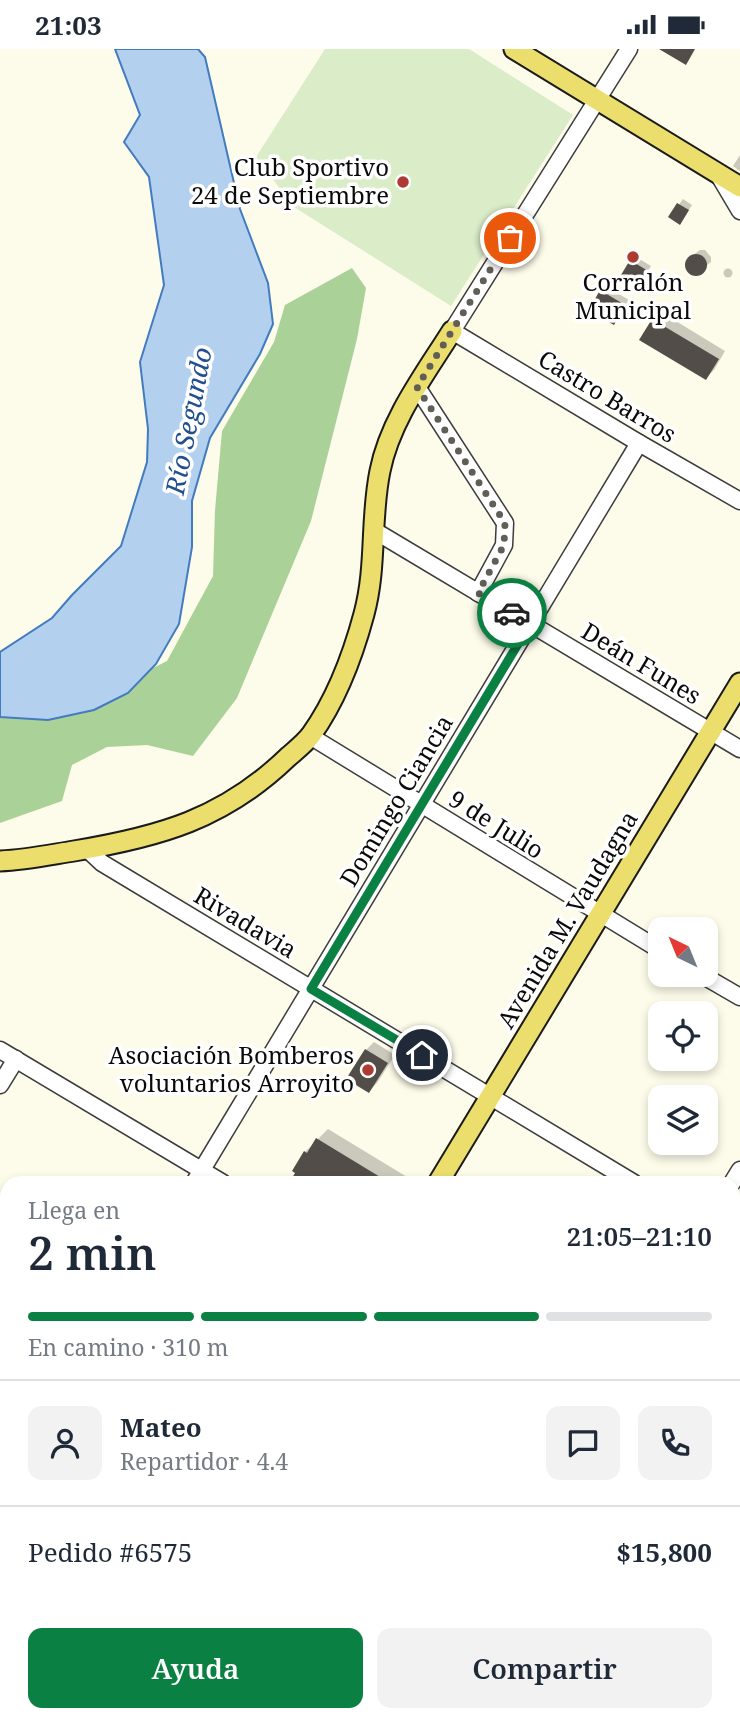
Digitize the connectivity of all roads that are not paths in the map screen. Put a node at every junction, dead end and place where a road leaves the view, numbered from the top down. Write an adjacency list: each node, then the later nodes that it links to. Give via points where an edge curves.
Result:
1 (514, 49): 3 (main road)
2 (629, 49): 3 (street)
3 (598, 100): 4 (main road); 7 (street)
4 (718, 174): 5 (main road); 6 (street)
5 (740, 187)
6 (740, 211)
7 (452, 331): 8 (main road); 9 (street, Castro Barros)
8 (417, 387): 11 (main road, via 380,470); 12 (street, via 505,523 504,545)
9 (639, 443): 10 (street, Castro Barros); 13 (street, Domingo Ciancia)
10 (740, 501)
11 (375, 531): 12 (street, Deán Funes); 16 (main road, via 373,574 364,615 349,661)
12 (478, 593): 13 (street, Deán Funes)
13 (530, 624): 15 (street, Deán Funes); 18 (street, Domingo Ciancia)
14 (740, 683): 15 (main road, Avenida M. Vaudagna)
15 (712, 732): 17 (street, Deán Funes); 21 (main road, Avenida M. Vaudagna)
16 (310, 736): 18 (street, 9 de Julio); 19 (main road, via 276,769 210,815 150,836)
17 (740, 749)
18 (421, 805): 21 (street, 9 de Julio); 24 (street, Domingo Ciancia)
19 (87, 849): 20 (main road); 24 (street, Rivadavia, via 102,863)
20 (0, 861)
21 (599, 915): 22 (street, 9 de Julio); 29 (main road, Avenida M. Vaudagna)
22 (648, 943)
23 (718, 984): 25 (street)
24 (311, 989): 29 (street, Rivadavia); 31 (street, Domingo Ciancia)
25 (740, 997)
26 (0, 1050): 27 (street)
27 (16, 1059): 28 (street); 30 (street)
28 (0, 1085)
29 (489, 1095): 32 (main road, Avenida M. Vaudagna); 33 (street, Rivadavia)
30 (196, 1176)
31 (199, 1176)
32 (442, 1176)
33 (622, 1176)

